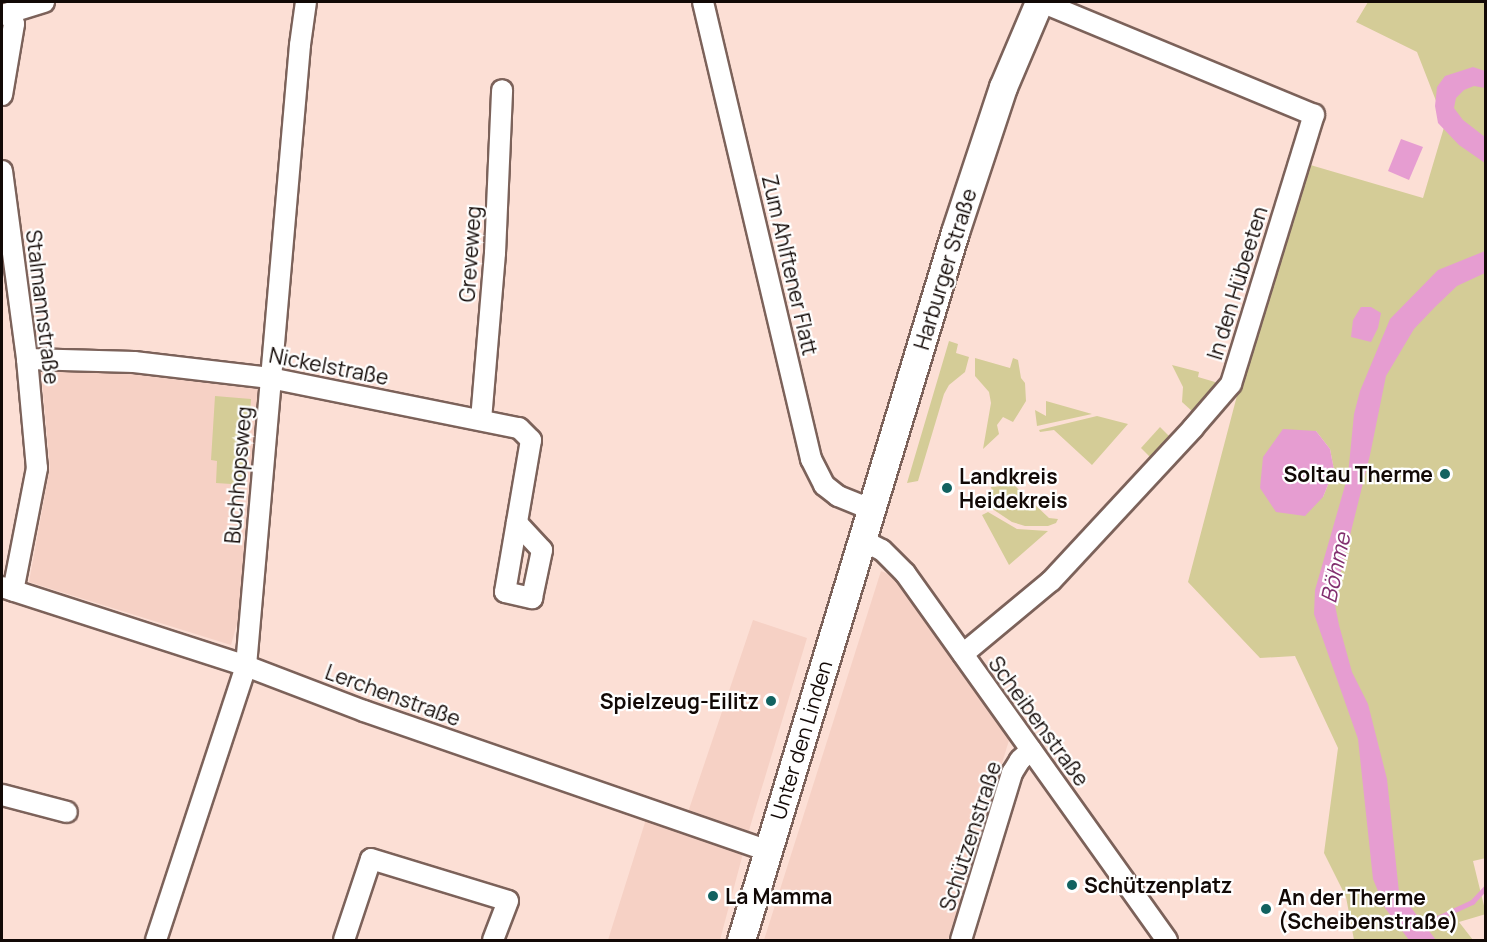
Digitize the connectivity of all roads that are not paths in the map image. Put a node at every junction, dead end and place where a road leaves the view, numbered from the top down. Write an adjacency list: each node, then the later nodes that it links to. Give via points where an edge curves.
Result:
1 (44, 2): 5 (street)
2 (306, 2): 10 (street, Buchhopsweg)
3 (703, 2): 12 (street, Zum Ahlftener Flatt, via 811,459 824,485 838,496)
4 (1046, 4): 12 (main road, Harburger Straße, via 1007,78 983,146); 16 (street, In den Hübeeten, via 1314,115 1231,384 1051,581)
5 (6, 14): 7 (street, via 14,24)
6 (502, 90): 11 (street, Greveweg, via 495,254)
7 (2, 95)
8 (2, 171): 9 (street, Stalmannstraße)
9 (27, 359): 10 (street, Nickelstraße, via 134,362); 15 (street, Stalmannstraße, via 37,468)
10 (270, 378): 11 (street, Nickelstraße); 17 (street, Buchhopsweg)
11 (481, 420): 13 (street, Nickelstraße, via 519,428 531,440)
12 (871, 509): 14 (main road, Harburger Straße)
13 (517, 523)
14 (862, 540): 16 (street, Scheibenstraße, via 894,560); 21 (main road, Unter den Linden)
15 (7, 589): 17 (street, Lerchenstraße)
16 (963, 654): 18 (street, Scheibenstraße)
17 (246, 666): 21 (street, Lerchenstraße, via 375,715); 22 (street, Buchhopsweg)
18 (1031, 750): 26 (street, Schützenstraße, via 1012,773); 27 (street, Scheibenstraße)
19 (2, 795): 20 (street)
20 (67, 812)
21 (768, 851): 25 (main road, Unter den Linden)
22 (156, 940)
23 (344, 940): 24 (street, via 371,859 508,901)
24 (493, 940)
25 (741, 940)
26 (961, 940)
27 (1167, 940)

